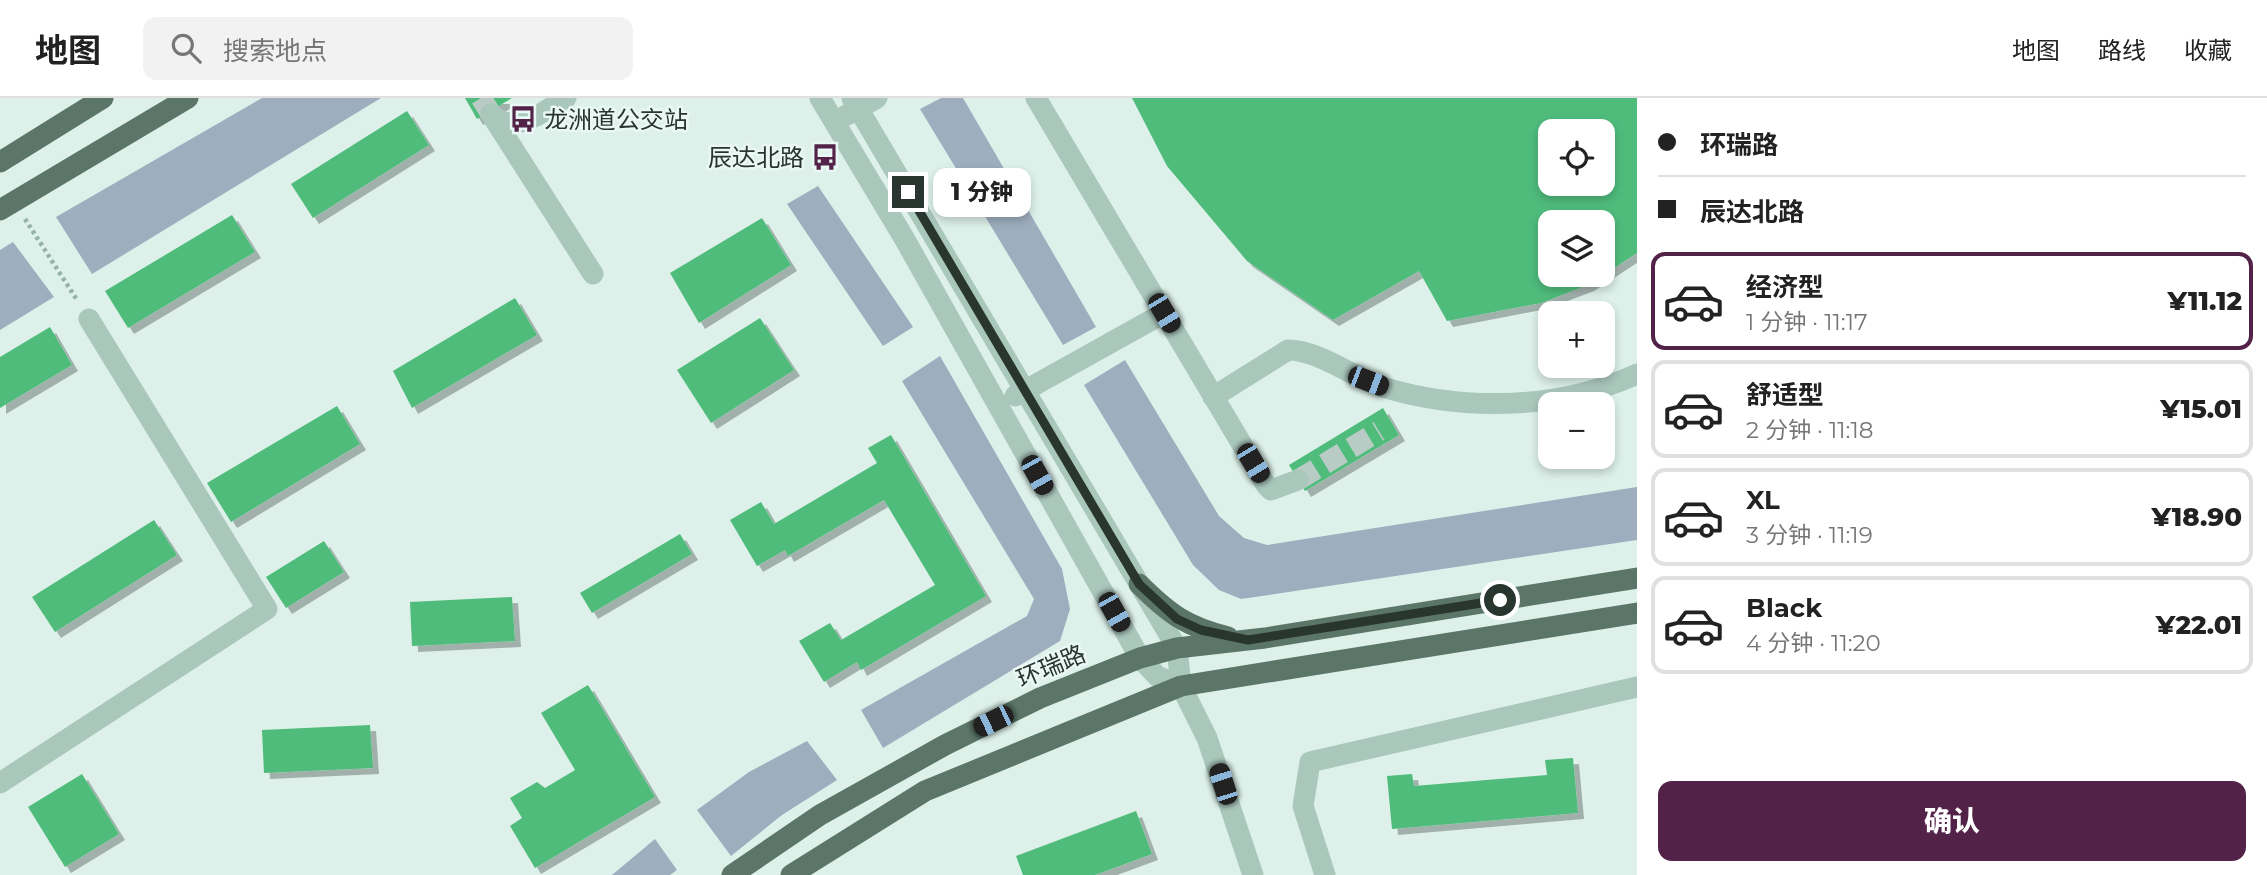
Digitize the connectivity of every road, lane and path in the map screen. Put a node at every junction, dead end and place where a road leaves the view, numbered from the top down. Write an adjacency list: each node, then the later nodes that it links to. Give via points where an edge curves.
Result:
1 (103, 98): 9 (main road)
2 (188, 98): 10 (main road)
3 (566, 98): 11 (street, via 521,123 501,122 491,114)
4 (820, 98): 8 (street)
5 (877, 98): 7 (street)
6 (1036, 98): 12 (street)
7 (855, 103): 8 (street); 17 (street)
8 (834, 122): 19 (street)
9 (0, 162)
10 (7, 206): 13 (path)
11 (593, 274)
12 (1164, 313): 17 (street); 18 (street)
13 (89, 319): 29 (street, via 267,609)
14 (1637, 374): 16 (street)
15 (1637, 387): 16 (street)
16 (1601, 389): 18 (street, via 1528,402 1435,398 1387,389 1302,350 1288,350)
17 (1025, 390): 19 (street); 22 (street)
18 (1213, 397): 20 (street, via 1271,490)
19 (998, 406): 26 (street)
20 (1298, 480)
21 (1637, 578): 24 (main road, 环瑞路)
22 (1139, 584): 24 (main road, via 1177,619 1201,630); 25 (street)
23 (1637, 613): 27 (main road)
24 (1248, 640): 25 (main road, 环瑞路)
25 (1177, 648): 26 (main road, 环瑞路); 27 (street)
26 (1140, 658): 27 (street, via 1157,676); 30 (main road, 环瑞路, via 1040,698 946,745 820,815)
27 (1181, 686): 31 (main road, via 925,791); 32 (street, via 1208,738)
28 (1637, 687): 33 (street, via 1310,762 1303,806)
29 (0, 783)
30 (732, 875)
31 (791, 875)
32 (1253, 875)
33 (1325, 875)

